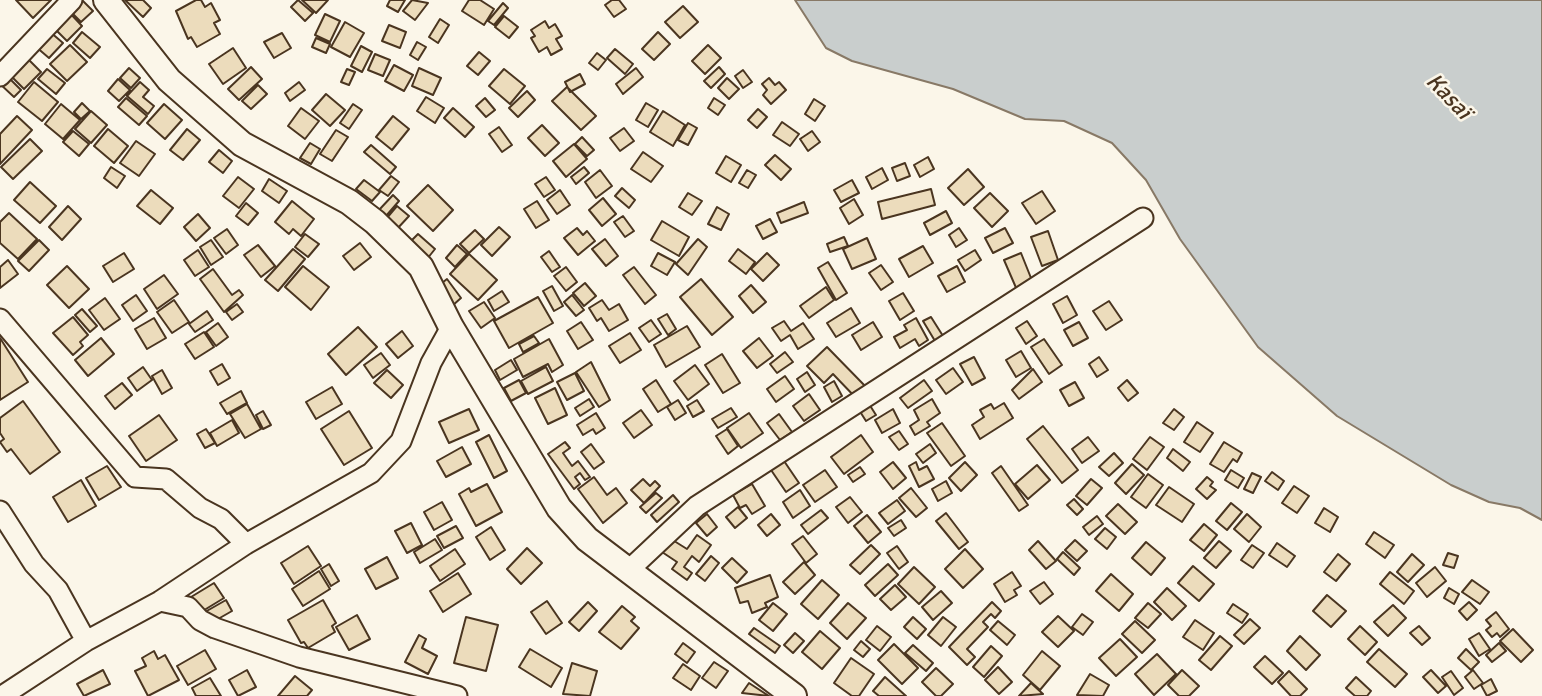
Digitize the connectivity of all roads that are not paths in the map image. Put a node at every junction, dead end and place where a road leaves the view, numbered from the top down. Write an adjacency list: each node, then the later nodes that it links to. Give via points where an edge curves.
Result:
1 (72, 0): 3 (street)
2 (106, 0): 6 (main road, via 169,80 242,144 349,202 376,222 421,267)
3 (0, 76)
4 (1143, 218): 9 (street, via 698,506)
5 (0, 319): 8 (street, via 135,477 166,479 221,519)
6 (451, 327): 8 (street, via 431,363 401,441 371,473); 9 (main road, via 559,508 587,539)
7 (0, 511): 11 (street, via 34,564 58,590)
8 (246, 544): 10 (street)
9 (630, 569): 14 (main road)
10 (160, 601): 11 (street); 13 (street, via 188,607 215,628 299,657)
11 (86, 641): 12 (street)
12 (2, 696)
13 (457, 696)
14 (794, 696)

